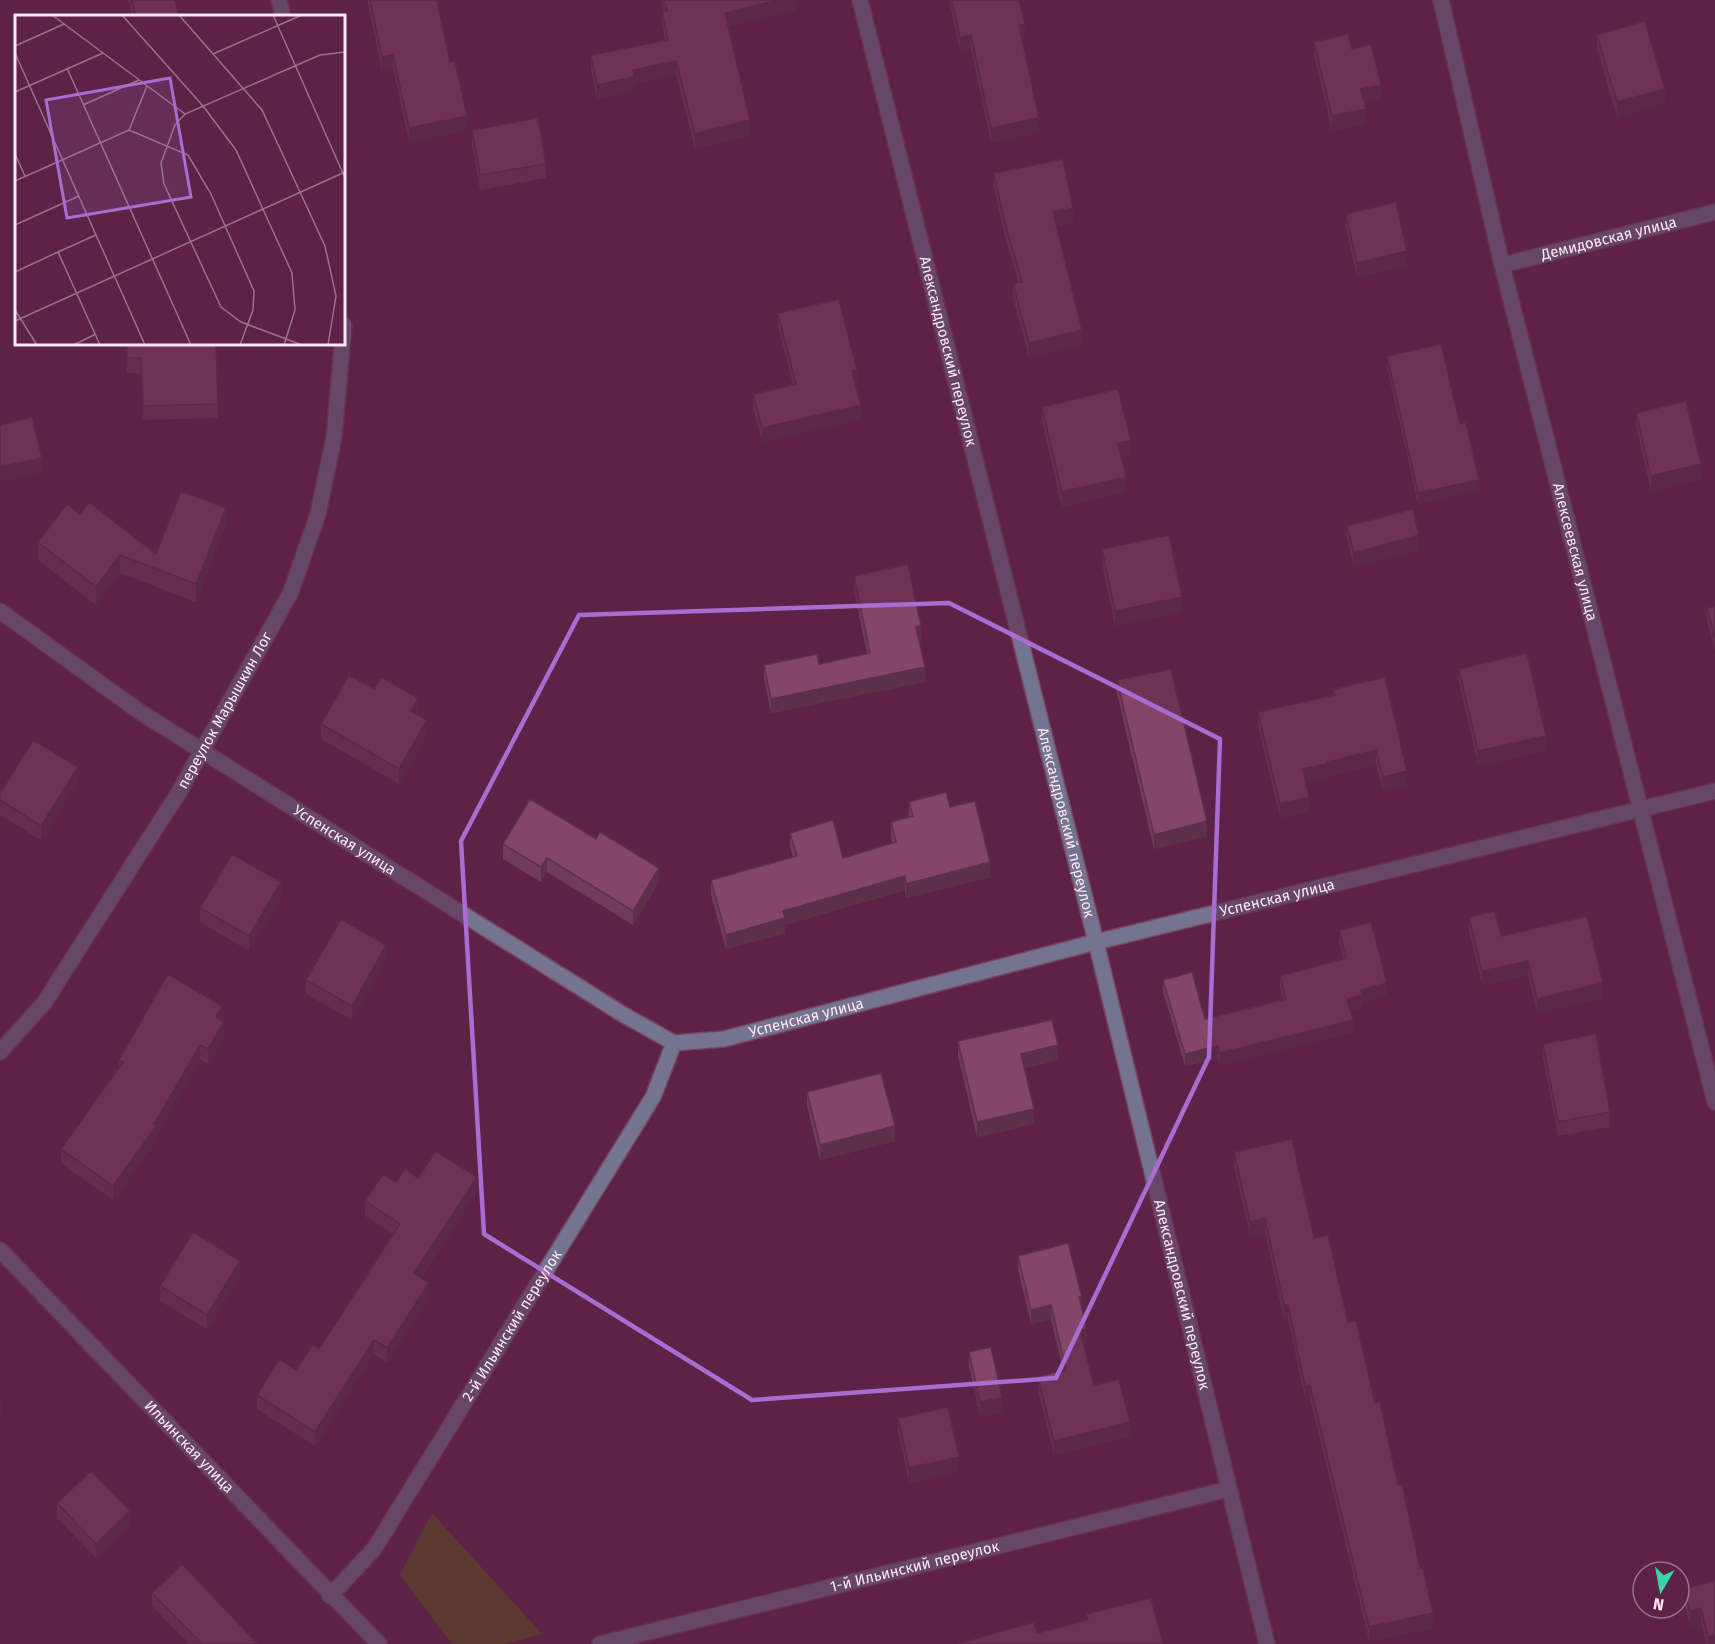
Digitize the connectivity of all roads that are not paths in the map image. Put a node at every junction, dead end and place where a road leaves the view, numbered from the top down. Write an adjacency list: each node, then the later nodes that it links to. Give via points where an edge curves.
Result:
1 (279, 0): 4 (street)
2 (860, 0): 12 (street, Александровский переулок)
3 (1441, 0): 6 (street, Алексеевская улица)
4 (283, 15)
5 (1715, 212): 6 (street, Демидовская улица)
6 (1502, 265): 11 (street, Алексеевская улица)
7 (342, 345): 9 (street, переулок Марышкин Лог, via 334,437 318,514 290,594)
8 (0, 611): 9 (street, Успенская улица, via 140,712)
9 (203, 750): 13 (street, Успенская улица, via 321,827); 14 (street, переулок Марышкин Лог, via 44,1003)
10 (1715, 791): 11 (street, Успенская улица)
11 (1642, 809): 12 (street, Успенская улица); 15 (street, Алексеевская улица)
12 (1096, 942): 13 (street, Успенская улица, via 724,1039); 17 (street, Александровский переулок)
13 (674, 1043): 18 (street, 2-й Ильинский переулок, via 653,1097 458,1415 374,1549)
14 (0, 1052)
15 (1715, 1102)
16 (0, 1250): 18 (street, Ильинская улица)
17 (1229, 1489): 20 (street, 1-й Ильинский переулок); 21 (street, Александровский переулок)
18 (330, 1596): 19 (street, Ильинская улица)
19 (379, 1644)
20 (600, 1644)
21 (1267, 1644)

